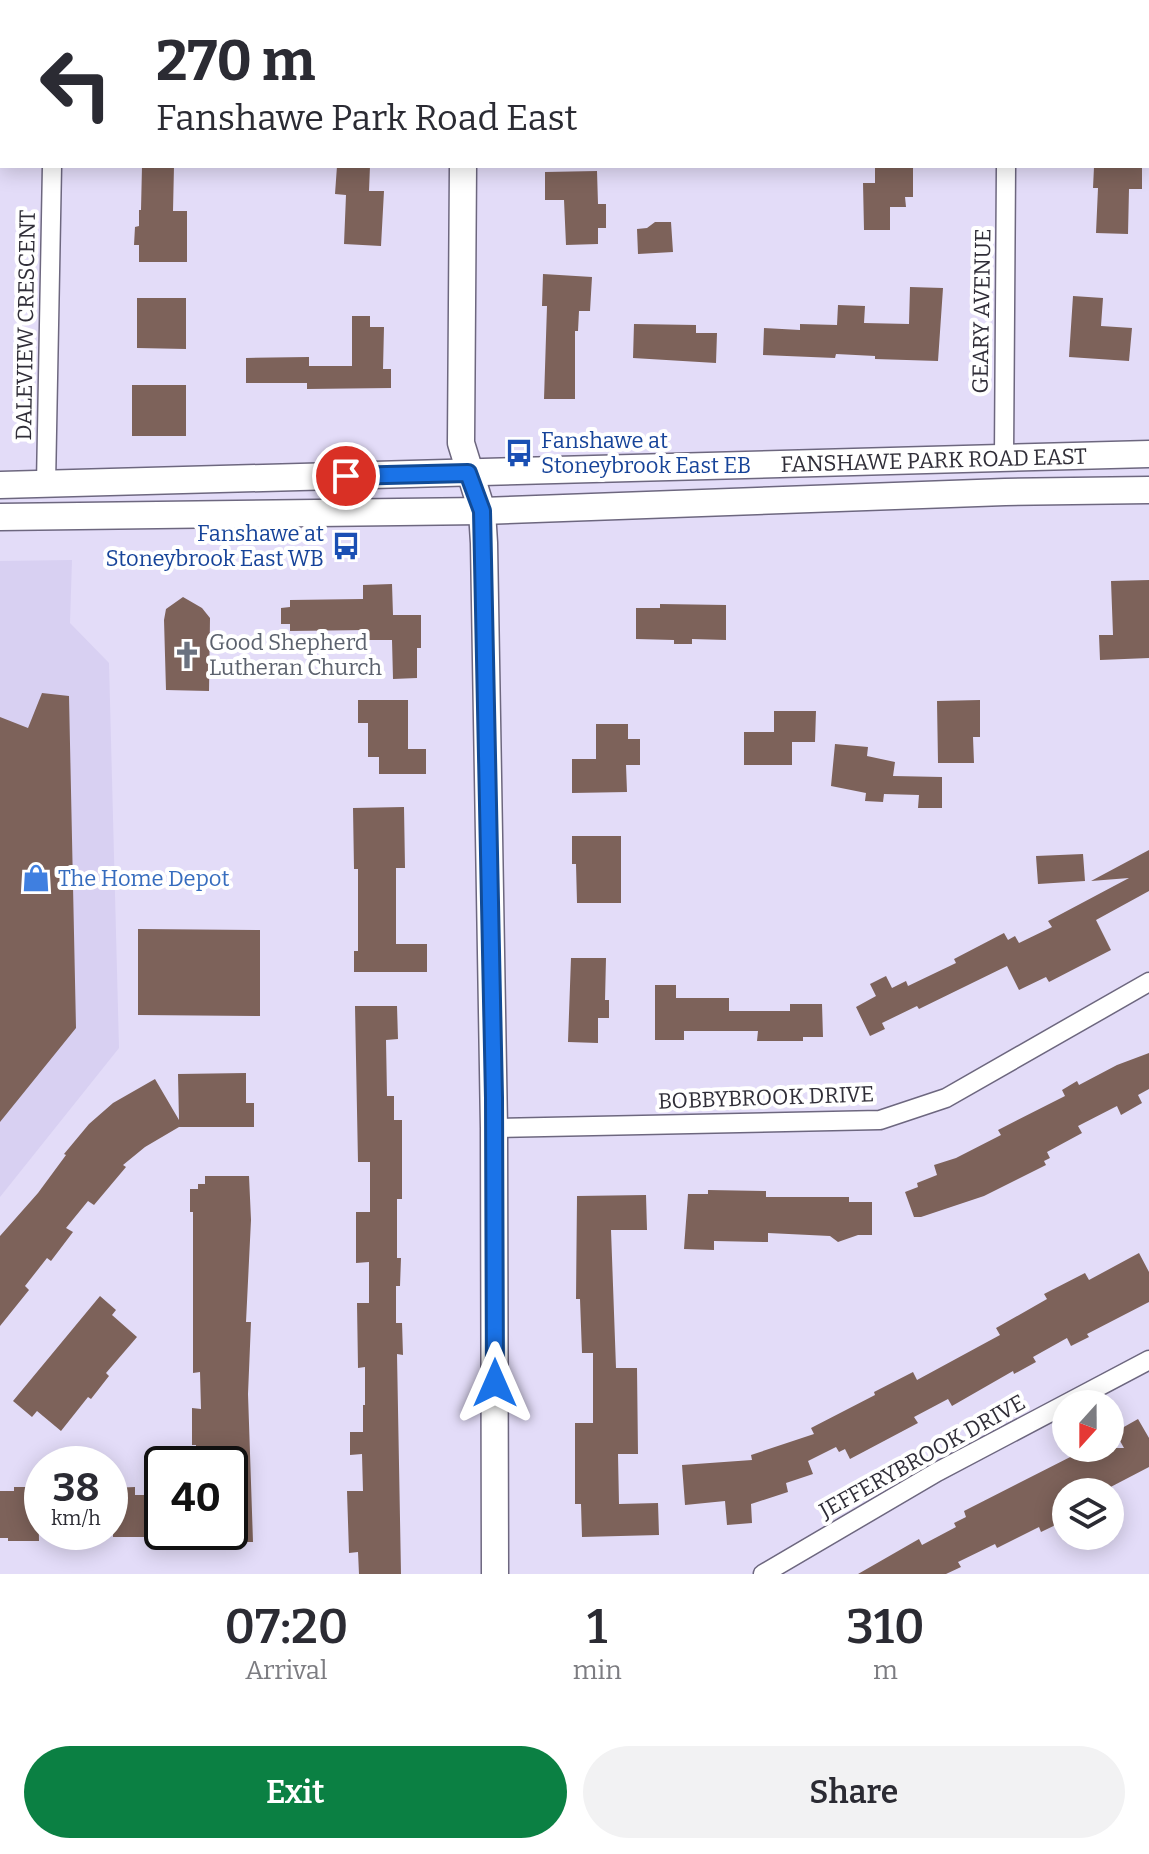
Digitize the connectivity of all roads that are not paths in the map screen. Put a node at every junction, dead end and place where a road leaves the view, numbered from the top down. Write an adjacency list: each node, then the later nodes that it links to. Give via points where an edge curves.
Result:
1 (52, 168): 7 (street, DALEVIEW CRESCENT)
2 (463, 168): 6 (main road, via 461,443)
3 (1006, 168): 5 (street, GEARY AVENUE)
4 (1149, 454): 5 (main road, FANSHAWE PARK ROAD EAST)
5 (1004, 457): 6 (main road, FANSHAWE PARK ROAD EAST)
6 (468, 473): 7 (main road, FANSHAWE PARK ROAD EAST); 10 (main road)
7 (46, 484): 8 (main road, FANSHAWE PARK ROAD EAST)
8 (0, 485)
9 (1149, 490): 10 (main road, FANSHAWE PARK ROAD EAST)
10 (482, 511): 11 (main road, FANSHAWE PARK ROAD EAST); 13 (main road)
11 (0, 517)
12 (1149, 982): 13 (street, BOBBYBROOK DRIVE, via 946,1098 880,1120)
13 (494, 1128): 15 (main road)
14 (1149, 1360): 16 (street, JEFFERYBROOK DRIVE, via 937,1472)
15 (495, 1574)
16 (763, 1574)

